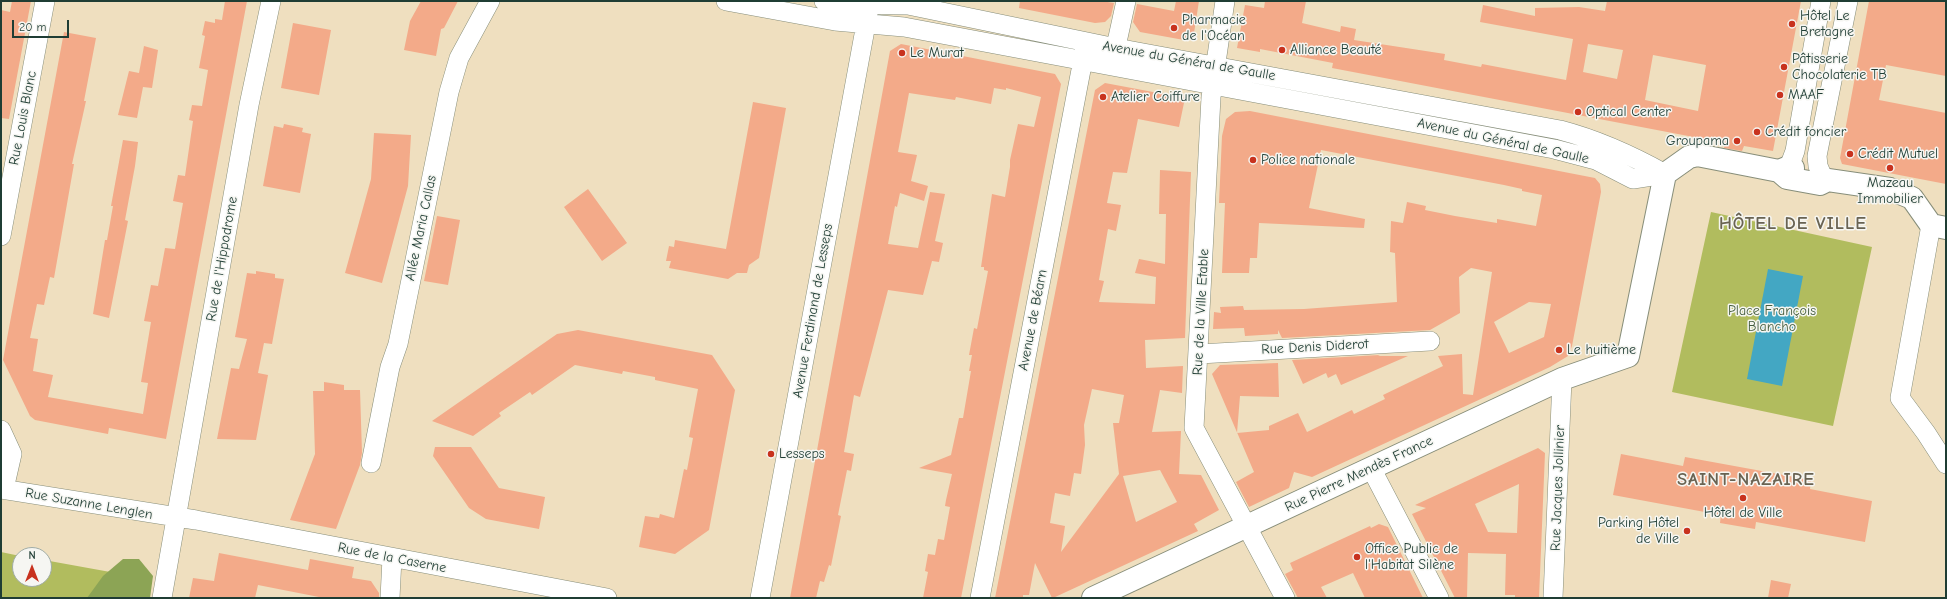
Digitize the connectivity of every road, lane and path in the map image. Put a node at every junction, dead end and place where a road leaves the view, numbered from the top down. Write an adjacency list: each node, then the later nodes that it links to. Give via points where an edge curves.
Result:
1 (45, 1): 21 (street, Rue Louis Blanc)
2 (271, 1): 30 (street, Rue de l'Hippodrome, via 249,105)
3 (490, 1): 26 (street, Allée Maria Callas, via 459,58 449,92)
4 (726, 1): 11 (street, Avenue du Général de Gaulle)
5 (824, 1): 10 (street, Avenue du Général de Gaulle, via 838,4)
6 (1126, 1): 13 (street)
7 (1225, 1): 15 (street, Rue de la Ville Etable)
8 (1821, 1): 17 (street, via 1795,151)
9 (1848, 1): 19 (street, via 1817,156 1818,166)
10 (871, 3): 11 (street, Avenue Ferdinand de Lesseps); 12 (street, Avenue du Général de Gaulle, via 908,6)
11 (866, 25): 14 (street, Avenue du Général de Gaulle, via 904,27); 37 (street, Avenue Ferdinand de Lesseps)
12 (1086, 41): 13 (street, Avenue du Général de Gaulle); 14 (street, Avenue de Béarn)
13 (1116, 57): 14 (street, Avenue du Général de Gaulle); 15 (street, Avenue du Général de Gaulle); 16 (street, Avenue du Général de Gaulle)
14 (1082, 61): 38 (street, Avenue de Béarn)
15 (1215, 66): 16 (street, Rue de la Ville Etable); 18 (street, Avenue du Général de Gaulle, via 1560,130 1618,149)
16 (1212, 85): 18 (street, Avenue du Général de Gaulle, via 1554,149 1596,160 1633,179); 23 (street, Rue de la Ville Etable)
17 (1784, 169): 18 (main road, via 1697,155 1689,157); 19 (main road, via 1787,178 1820,184)
18 (1665, 174): 24 (main road, Rue Pierre Mendès France, via 1628,356)
19 (1825, 177): 20 (main road, via 1890,189 1912,198)
20 (1941, 224): 27 (street, via 1900,398)
21 (1, 236)
22 (1430, 341): 23 (street, Rue Denis Diderot)
23 (1199, 354): 31 (street, Rue de la Ville Etable, via 1194,428)
24 (1562, 379): 28 (main road, Rue Pierre Mendès France); 41 (street, Rue Jacques Jollinier)
25 (2, 433): 29 (street, via 12,454)
26 (371, 463)
27 (1946, 464)
28 (1372, 468): 31 (main road, Rue Pierre Mendès France); 40 (street)
29 (2, 489): 30 (street, Rue Suzanne Lenglen)
30 (177, 518): 32 (street, Rue de la Caserne); 34 (street, Rue de l'Hippodrome)
31 (1247, 526): 33 (main road, Rue Pierre Mendès France); 39 (street, Rue de la Ville Etable)
32 (392, 558): 35 (street); 36 (street, Rue de la Caserne)
33 (1106, 595)
34 (162, 598)
35 (390, 598)
36 (607, 598)
37 (760, 598)
38 (980, 598)
39 (1284, 598)
40 (1439, 598)
41 (1553, 598)

